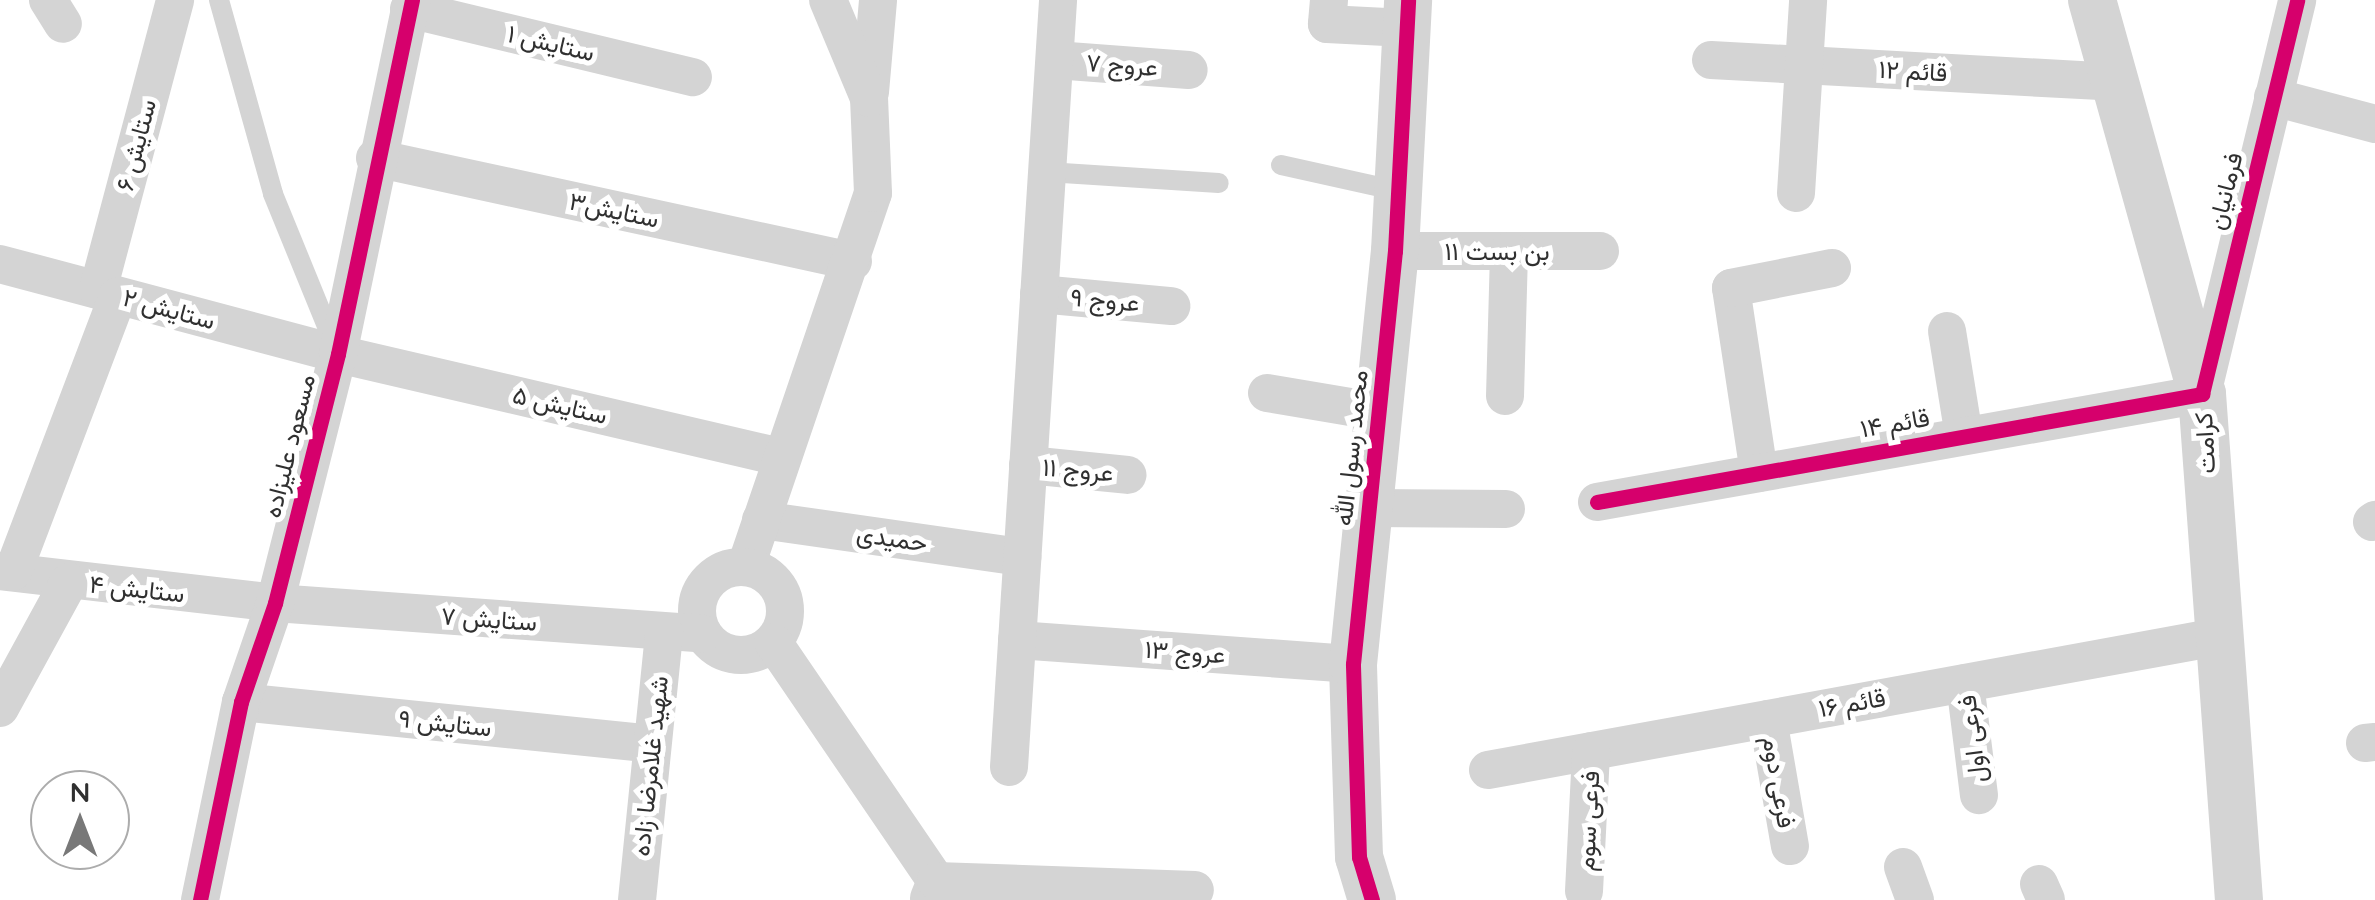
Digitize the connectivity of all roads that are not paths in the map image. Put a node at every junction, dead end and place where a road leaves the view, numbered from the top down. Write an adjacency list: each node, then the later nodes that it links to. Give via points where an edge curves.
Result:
1 (175, 0): 33 (street, ستایش ۶)
2 (219, 0): 37 (lane, via 273,194)
3 (828, 0): 19 (street)
4 (878, 0): 19 (street)
5 (1058, 0): 12 (street)
6 (1808, 0): 14 (street)
7 (2092, 0): 17 (street, کرامت)
8 (2297, 0): 18 (street, فرمانیان)
9 (410, 5): 16 (street, ستایش ۱); 21 (street, مسعود علیزاده)
10 (1328, 12): 11 (street)
11 (1407, 14): 25 (street, محمد رسول الله)
12 (1054, 60): 15 (street, عروج ۷); 23 (street)
13 (1710, 60): 14 (street, قائم ۱۲)
14 (1802, 65): 17 (street, قائم ۱۲); 26 (street)
15 (1189, 70)
16 (693, 77)
17 (2115, 82): 39 (street, کرامت)
18 (2274, 97): 20 (street); 39 (street, فرمانیان)
19 (869, 98): 30 (street, via 873,193)
20 (2375, 124)
21 (374, 158): 30 (street, ستایش۳); 37 (street, مسعود علیزاده)
22 (1280, 165): 25 (lane)
23 (1047, 172): 24 (lane); 34 (street)
24 (1219, 183)
25 (1398, 191): 27 (street, محمد رسول الله)
26 (1796, 193)
27 (1394, 251): 28 (street, بن بست ۱۱); 41 (street, محمد رسول الله)
28 (1509, 251): 29 (street, بن بست ۱۱); 40 (street)
29 (1600, 252)
30 (853, 262): 43 (street)
31 (0, 264): 33 (street, ستایش ۲)
32 (1832, 268): 45 (street, via 1731,288)
33 (108, 293): 37 (street, ستایش ۲); 53 (street)
34 (1039, 294): 35 (street, عروج ۹); 44 (street)
35 (1171, 306)
36 (1948, 331): 42 (street)
37 (338, 354): 43 (street, ستایش ۵); 55 (street, مسعود علیزاده)
38 (1266, 392): 41 (street)
39 (2202, 394): 42 (street, قائم ۱۴); 58 (street, کرامت)
40 (1505, 396)
41 (1381, 412): 48 (street, محمد رسول الله)
42 (1964, 436): 45 (street, قائم ۱۴)
43 (782, 456): 50 (street)
44 (1028, 466): 46 (street, عروج ۱۱); 51 (street)
45 (1760, 473): 47 (street, قائم ۱۴)
46 (1128, 475)
47 (1597, 502)
48 (1370, 508): 49 (street); 61 (street, محمد رسول الله)
49 (1506, 509)
50 (761, 520): 51 (street, حمیدی); 52 (street)
51 (1022, 557): 59 (street)
52 (746, 566): 57 (street, via 709,579 699,596); 60 (street, via 780,587 785,616)
53 (6, 572): 54 (street, ستایش ۴)
54 (69, 582): 55 (street, ستایش ۴); 64 (street)
55 (274, 604): 56 (street, ستایش ۷); 63 (street, مسعود علیزاده)
56 (664, 632): 57 (street, ستایش ۷); 66 (street, شهید غلامرضا زاده)
57 (703, 634): 60 (street, via 736,655)
58 (2216, 637): 62 (street, قائم ۱۶); 78 (street, کرامت)
59 (1016, 640): 61 (street, عروج ۱۳); 68 (street)
60 (773, 642): 74 (street)
61 (1353, 664): 77 (street, محمد رسول الله, via 1359,857)
62 (1965, 683): 65 (street, قائم ۱۶); 70 (street, فرعی اول)
63 (241, 702): 66 (street, ستایش ۹); 75 (street, مسعود علیزاده)
64 (0, 708)
65 (1768, 719): 67 (street, قائم ۱۶); 71 (street, فرعی دوم)
66 (648, 744): 76 (street, شهید غلامرضا زاده)
67 (1591, 751): 69 (street, قائم ۱۶); 73 (street, فرعی سوم)
68 (1009, 767)
69 (1488, 770)
70 (1979, 796)
71 (1790, 846)
72 (1195, 890): 74 (street)
73 (1584, 892)
74 (938, 894)
75 (200, 900)
76 (638, 900)
77 (1372, 900)
78 (2238, 900)

